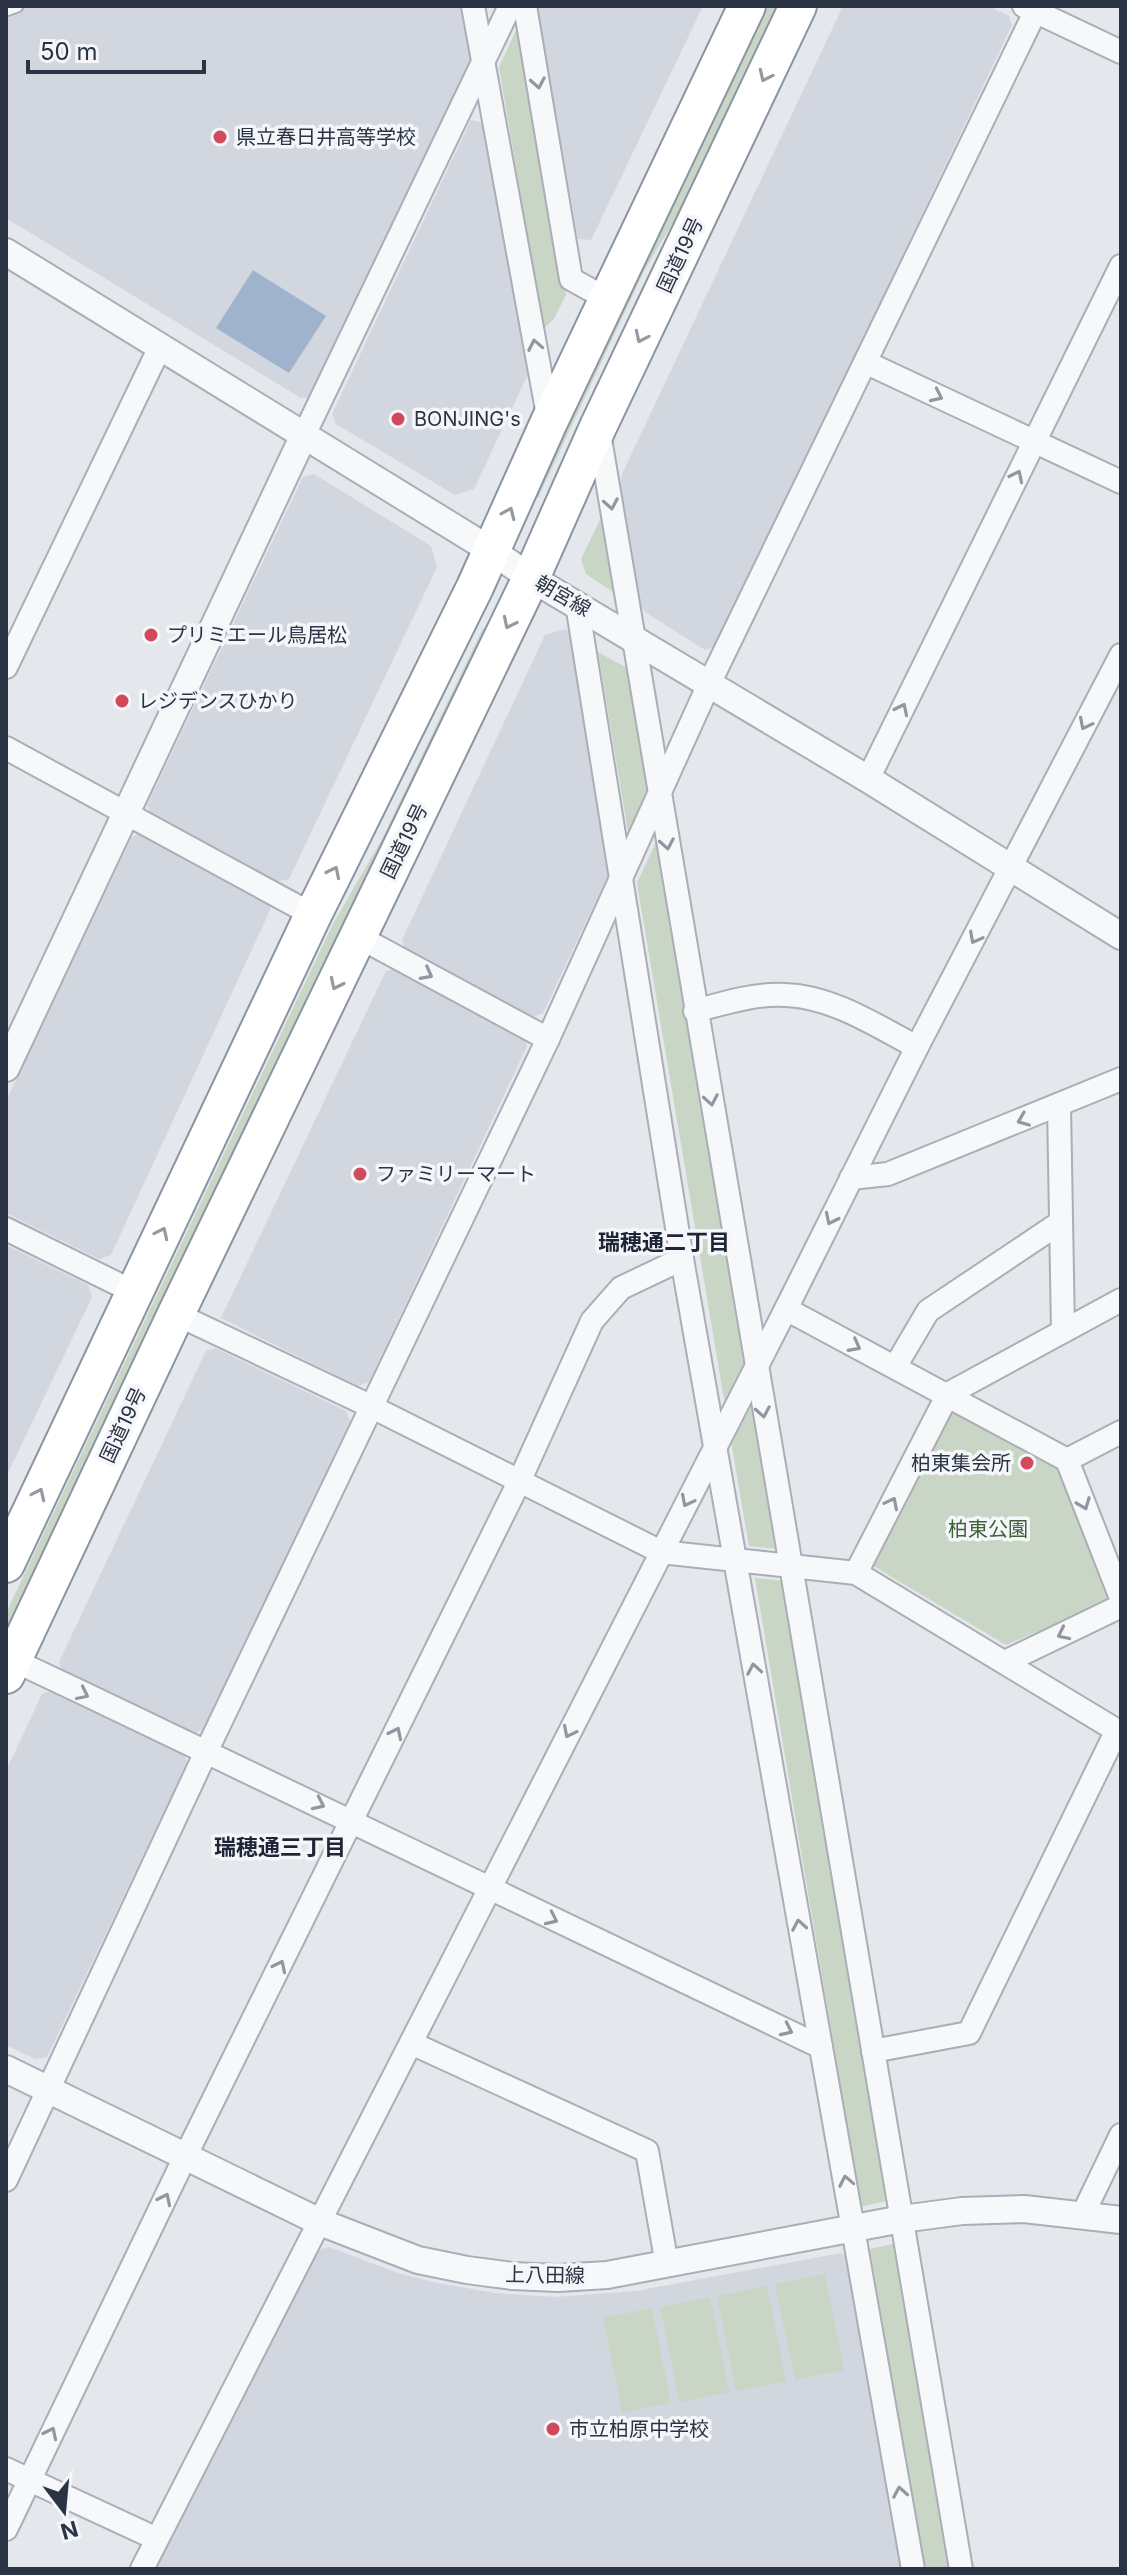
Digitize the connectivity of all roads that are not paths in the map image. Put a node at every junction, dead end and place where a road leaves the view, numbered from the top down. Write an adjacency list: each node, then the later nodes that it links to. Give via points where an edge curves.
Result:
1 (17, 6): 8 (lane)
2 (473, 6): 10 (street)
3 (510, 6): 10 (street)
4 (525, 6): 13 (street, one-way to 13, via 571,279)
5 (747, 6): 13 (highway)
6 (798, 6): 17 (highway, 国道19号, one-way to 17)
7 (1032, 8): 9 (street); 15 (street)
8 (6, 10)
9 (1121, 52)
10 (482, 68): 16 (street, one-way to 10); 18 (street)
11 (6, 252): 14 (street, 朝宮線)
12 (1121, 266): 19 (street)
13 (607, 299): 16 (highway)
14 (160, 347): 18 (street, 朝宮線); 26 (street)
15 (867, 363): 19 (street, one-way to 19); 27 (street)
16 (549, 422): 21 (highway, one-way to 16)
17 (598, 427): 22 (highway, 国道19号); 24 (street, one-way to 24)
18 (304, 435): 21 (street, 朝宮線); 31 (street)
19 (1034, 442): 20 (street); 29 (street, one-way to 19)
20 (1121, 482)
21 (492, 551): 22 (street, 朝宮線); 34 (highway, one-way to 21)
22 (531, 578): 23 (street, 朝宮線); 36 (highway, 国道19号, one-way to 36)
23 (577, 604): 24 (street, 朝宮線); 33 (street)
24 (635, 638): 27 (street, 朝宮線); 30 (street)
25 (1121, 655): 32 (street, one-way to 32)
26 (6, 667)
27 (709, 684): 29 (street, 朝宮線); 30 (street)
28 (6, 748): 31 (street)
29 (868, 779): 32 (street, 朝宮線)
30 (659, 796): 33 (street); 37 (street, one-way to 37)
31 (126, 814): 34 (street); 40 (street)
32 (1011, 869): 35 (street, 朝宮線); 39 (street, one-way to 39)
33 (621, 876): 38 (street); 46 (street)
34 (313, 915): 47 (highway, one-way to 34)
35 (1121, 936)
36 (359, 937): 38 (street, one-way to 38); 50 (highway, 国道19号, one-way to 50)
37 (695, 1011): 39 (street, via 784,994 818,999); 52 (street, one-way to 52)
38 (548, 1039): 55 (street)
39 (917, 1047): 43 (street)
40 (6, 1068)
41 (1121, 1079): 42 (street)
42 (1059, 1105): 43 (street, one-way to 43, via 888,1174); 44 (street)
43 (851, 1178): 49 (street, one-way to 49)
44 (1061, 1222): 51 (street); 53 (street, via 928,1311)
45 (6, 1229): 47 (street)
46 (682, 1259): 57 (street); 59 (street, via 621,1288 592,1321)
47 (134, 1292): 62 (highway, one-way to 47)
48 (1121, 1300): 51 (street)
49 (786, 1309): 52 (street); 53 (street, one-way to 53)
50 (176, 1314): 55 (street); 68 (highway, 国道19号)
51 (1063, 1331): 54 (street)
52 (756, 1367): 57 (street); 63 (street, one-way to 63)
53 (895, 1367): 54 (street)
54 (948, 1394): 58 (street); 64 (street, one-way to 54)
55 (370, 1406): 59 (street); 70 (street)
56 (1121, 1432): 58 (street)
57 (716, 1446): 60 (street, one-way to 60); 61 (street)
58 (1067, 1460): 65 (street, one-way to 65)
59 (519, 1482): 60 (street); 71 (street, one-way to 59)
60 (661, 1552): 61 (street); 72 (street, one-way to 72)
61 (735, 1560): 63 (street); 74 (street, one-way to 61)
62 (6, 1564)
63 (789, 1565): 64 (street); 75 (street)
64 (856, 1573): 67 (street)
65 (1121, 1598)
66 (1121, 1606): 67 (street, one-way to 67)
67 (1005, 1662): 69 (street)
68 (9, 1668): 70 (street, one-way to 70)
69 (1119, 1732): 75 (street, via 969,2033)
70 (206, 1752): 71 (street, one-way to 71); 77 (street)
71 (353, 1820): 72 (street); 79 (street, one-way to 71)
72 (488, 1888): 73 (street); 74 (street, one-way to 74)
73 (411, 2043): 84 (street); 86 (street, via 647,2151)
74 (821, 2047): 85 (street, one-way to 74)
75 (873, 2051): 82 (street)
76 (6, 2069): 77 (street, 上八田線)
77 (49, 2090): 79 (street, 上八田線); 80 (street)
78 (1121, 2135): 81 (street)
79 (185, 2157): 84 (street, 上八田線); 88 (street, one-way to 79)
80 (6, 2180)
81 (1083, 2214): 82 (street, 上八田線, via 1024,2209); 83 (street, 上八田線)
82 (902, 2219): 85 (street, 上八田線); 93 (street)
83 (1121, 2220)
84 (320, 2222): 86 (street, 上八田線, via 418,2260 512,2276 594,2276); 90 (street)
85 (855, 2230): 86 (street, 上八田線); 92 (street, one-way to 85)
86 (667, 2265)
87 (6, 2469): 88 (street)
88 (29, 2480): 89 (street); 90 (street)
89 (6, 2529)
90 (157, 2539): 91 (street)
91 (142, 2569)
92 (913, 2569)
93 (961, 2569)

